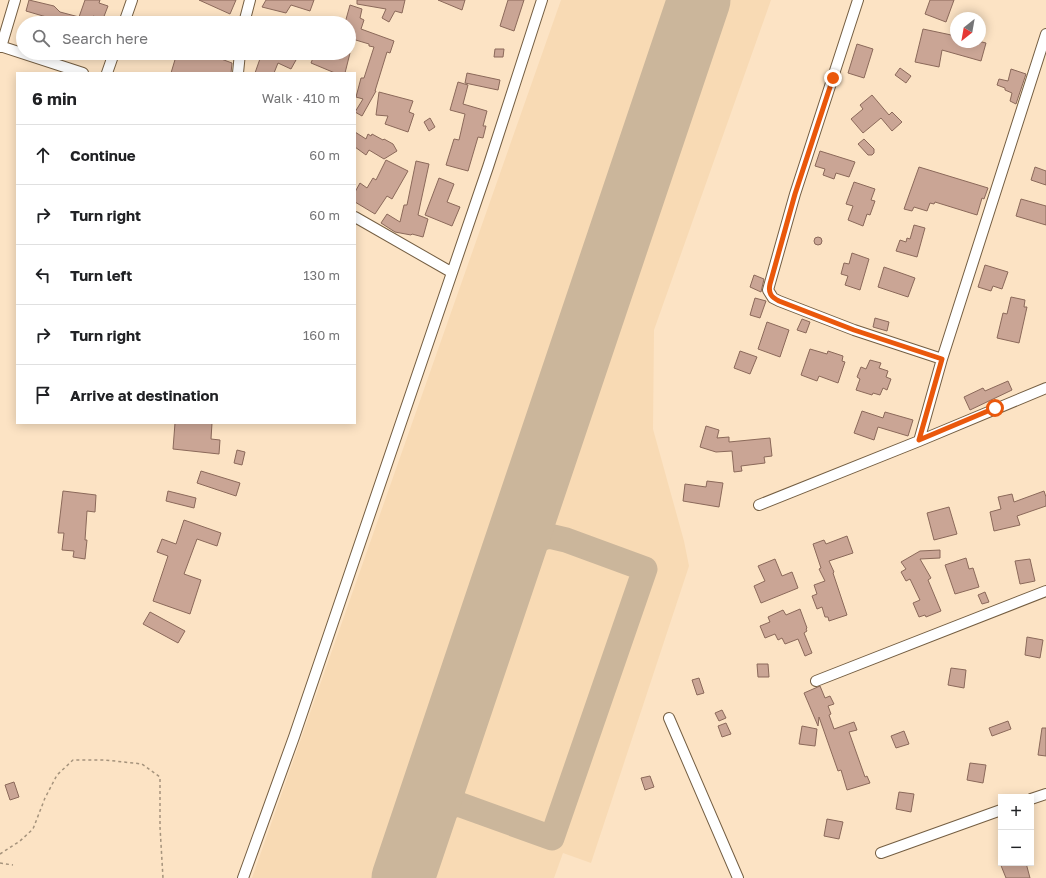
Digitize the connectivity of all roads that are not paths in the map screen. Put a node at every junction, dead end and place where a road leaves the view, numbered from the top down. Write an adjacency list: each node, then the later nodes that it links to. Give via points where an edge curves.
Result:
1 (15, 0): 9 (street)
2 (132, 0): 6 (street)
3 (250, 0): 7 (street)
4 (542, 0): 18 (street)
5 (858, 0): 19 (street, via 795,194 768,290 773,298 779,301 854,330)
6 (126, 16)
7 (246, 16)
8 (1046, 34): 19 (street)
9 (0, 47): 10 (street)
10 (16, 52)
11 (42, 60): 14 (street)
12 (112, 60): 15 (street)
13 (239, 60): 16 (street)
14 (80, 72)
15 (107, 72)
16 (238, 72)
17 (356, 218): 18 (street)
18 (451, 272): 30 (street, via 294,737)
19 (942, 359): 21 (street)
20 (1046, 388): 21 (street)
21 (919, 440): 22 (street)
22 (759, 505)
23 (1046, 591): 24 (street)
24 (816, 681)
25 (669, 718): 31 (street)
26 (1046, 794): 27 (street)
27 (1034, 798)
28 (998, 811): 29 (street)
29 (881, 853)
30 (243, 878)
31 (738, 878)

